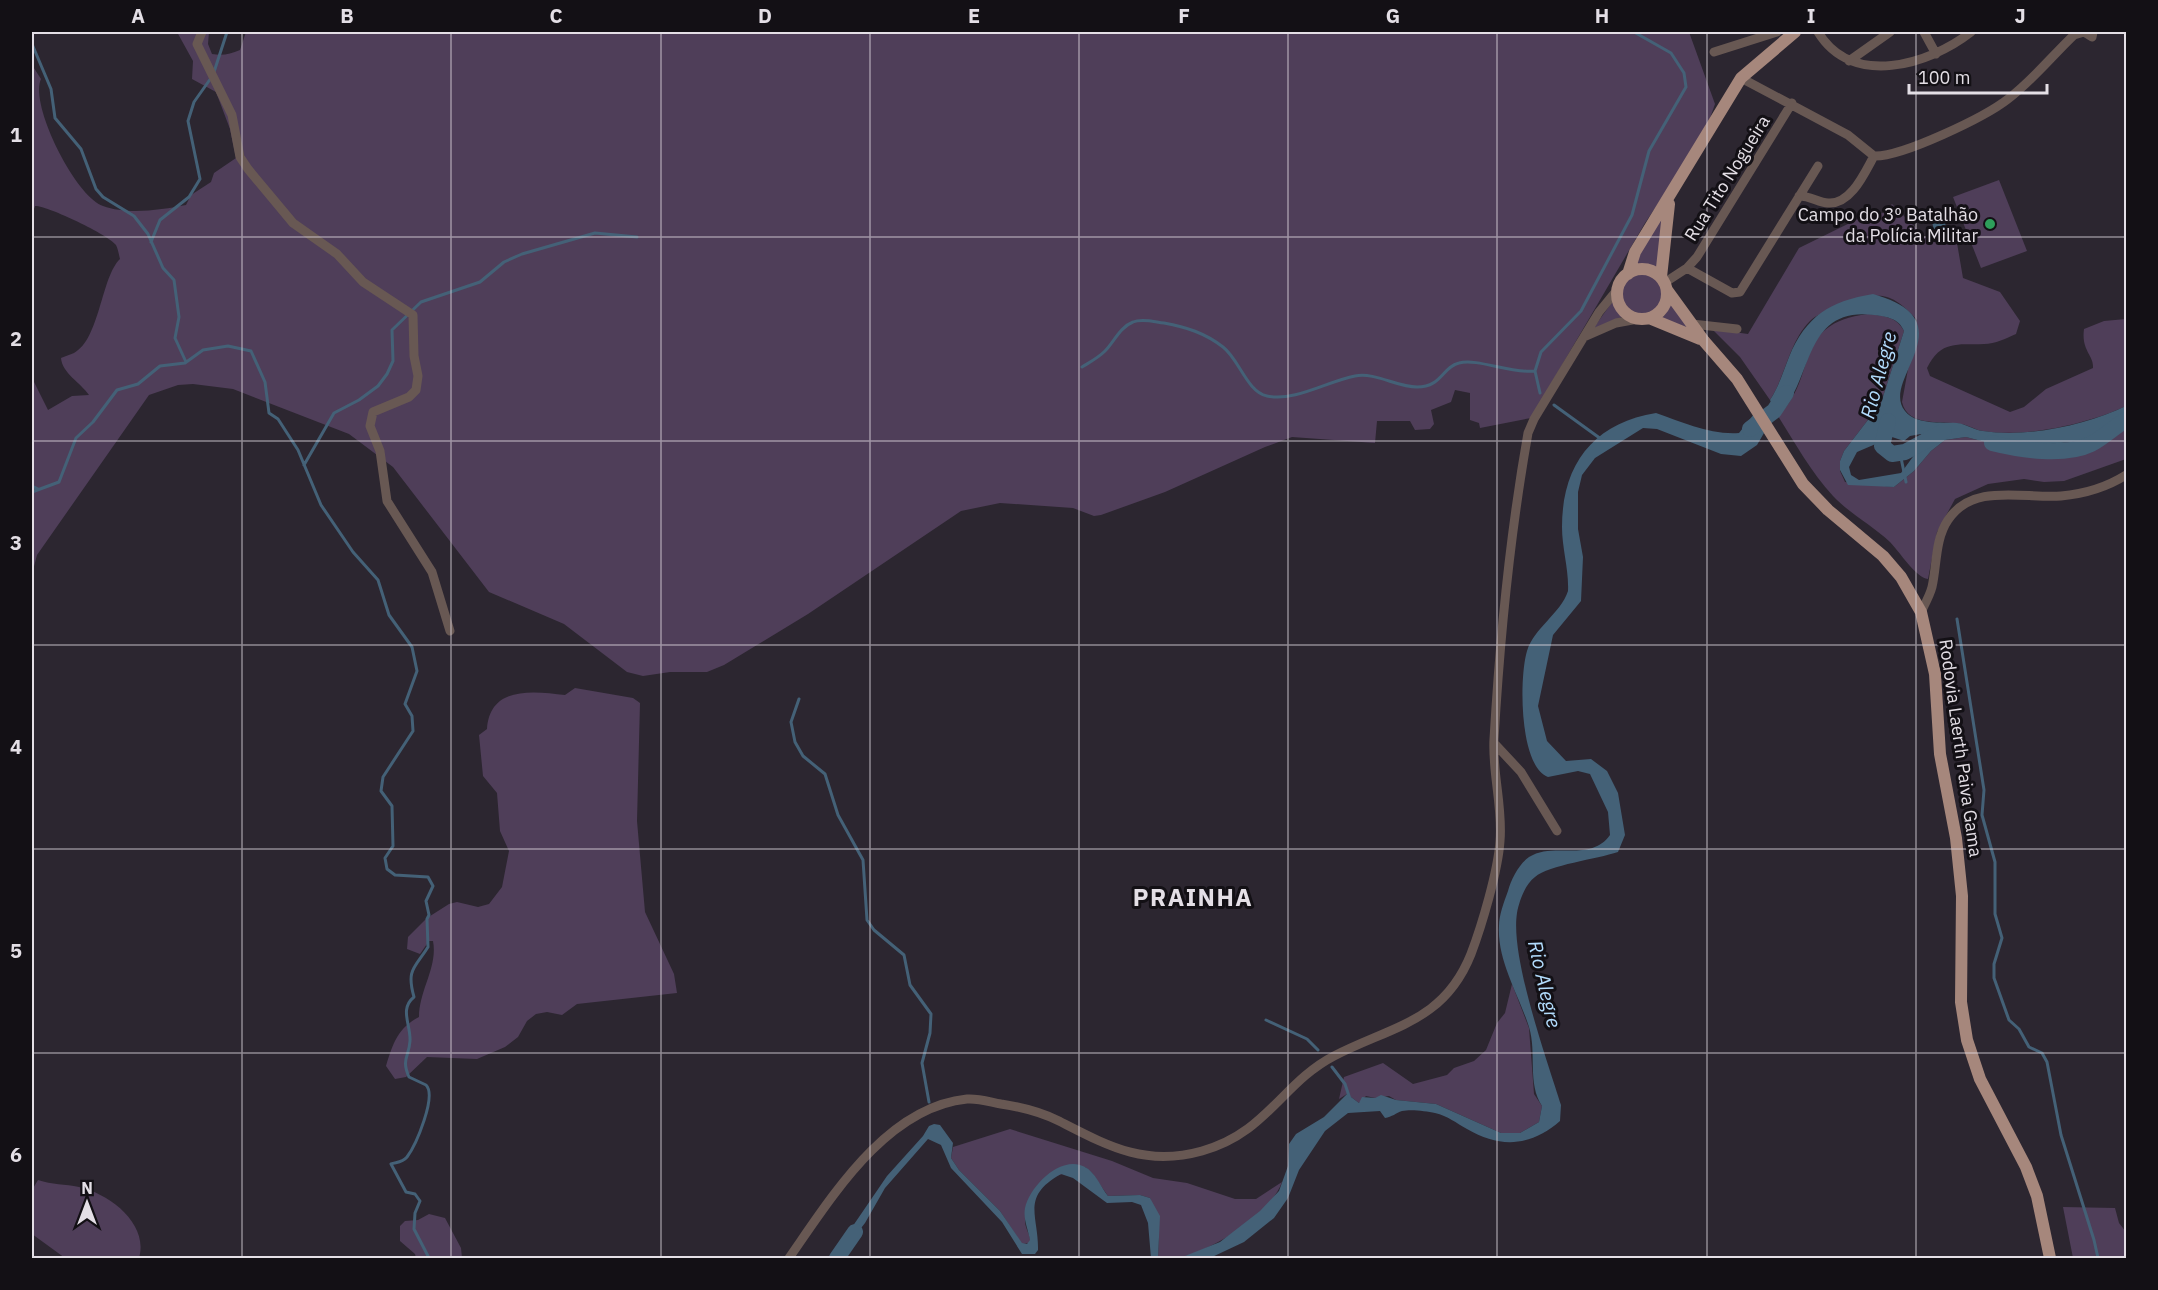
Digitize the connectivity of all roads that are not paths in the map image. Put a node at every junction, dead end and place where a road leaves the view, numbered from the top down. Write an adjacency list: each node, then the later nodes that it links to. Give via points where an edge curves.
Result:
1 (202, 32): 29 (street, via 197,44 232,115 240,157 248,169 293,222 337,254 363,282 413,315 416,390 374,412 370,426 380,451 387,501 432,572)
2 (1777, 32): 9 (street)
3 (1795, 32): 12 (main road)
4 (1818, 32): 11 (street)
5 (1890, 32): 11 (street)
6 (1924, 32): 10 (street)
7 (1971, 32): 10 (street)
8 (2093, 32): 14 (street, via 2092,37 2084,32 2074,35 2021,88 1991,110 1915,146)
9 (1714, 52)
10 (1936, 54): 11 (street, via 1899,64)
11 (1849, 62)
12 (1741, 78): 13 (street); 17 (main road)
13 (1792, 103): 14 (street, via 1848,135); 18 (street, Rua Tito Nogueira)
14 (1874, 156): 16 (street, via 1858,184 1840,200 1826,203)
15 (1818, 166): 16 (street)
16 (1799, 196): 18 (street, via 1752,275 1736,294)
17 (1669, 199): 19 (main road, via 1635,252); 20 (main road)
18 (1687, 268): 20 (street, Rua Tito Nogueira)
19 (1628, 274): 20 (main road, via 1642,269); 21 (main road)
20 (1664, 283): 22 (main road, via 1665,305); 23 (main road, Rodovia Laerth Paiva Gama)
21 (1617, 290): 22 (main road, via 1624,312); 25 (street)
22 (1644, 319): 25 (street, via 1616,323); 26 (main road, Rodovia Laerth Paiva Gama)
23 (1692, 324): 24 (street); 26 (main road, Rodovia Laerth Paiva Gama)
24 (1737, 329)
25 (1584, 337): 30 (street, via 1528,433 1505,584)
26 (1704, 341): 28 (main road, Rodovia Laerth Paiva Gama, via 1751,399 1803,484 1883,556 1901,577)
27 (2127, 475): 28 (street, via 2088,492 2059,496 1993,495 1957,509 1942,531 1931,589)
28 (1921, 612): 33 (main road, Rodovia Laerth Paiva Gama, via 1935,674 1940,754 1961,884 1961,1002 1967,1041 1980,1079 2026,1167 2037,1196)
29 (450, 631)
30 (1494, 743): 31 (street, via 1521,772); 32 (street, via 1501,840 1497,860 1471,954 1454,987 1434,1008 1332,1057 1249,1130 1202,1151 1155,1156 1117,1149 1024,1108 975,1099 939,1106 901,1124 863,1160 830,1198)
31 (1557, 831)
32 (789, 1258)
33 (2050, 1258)

